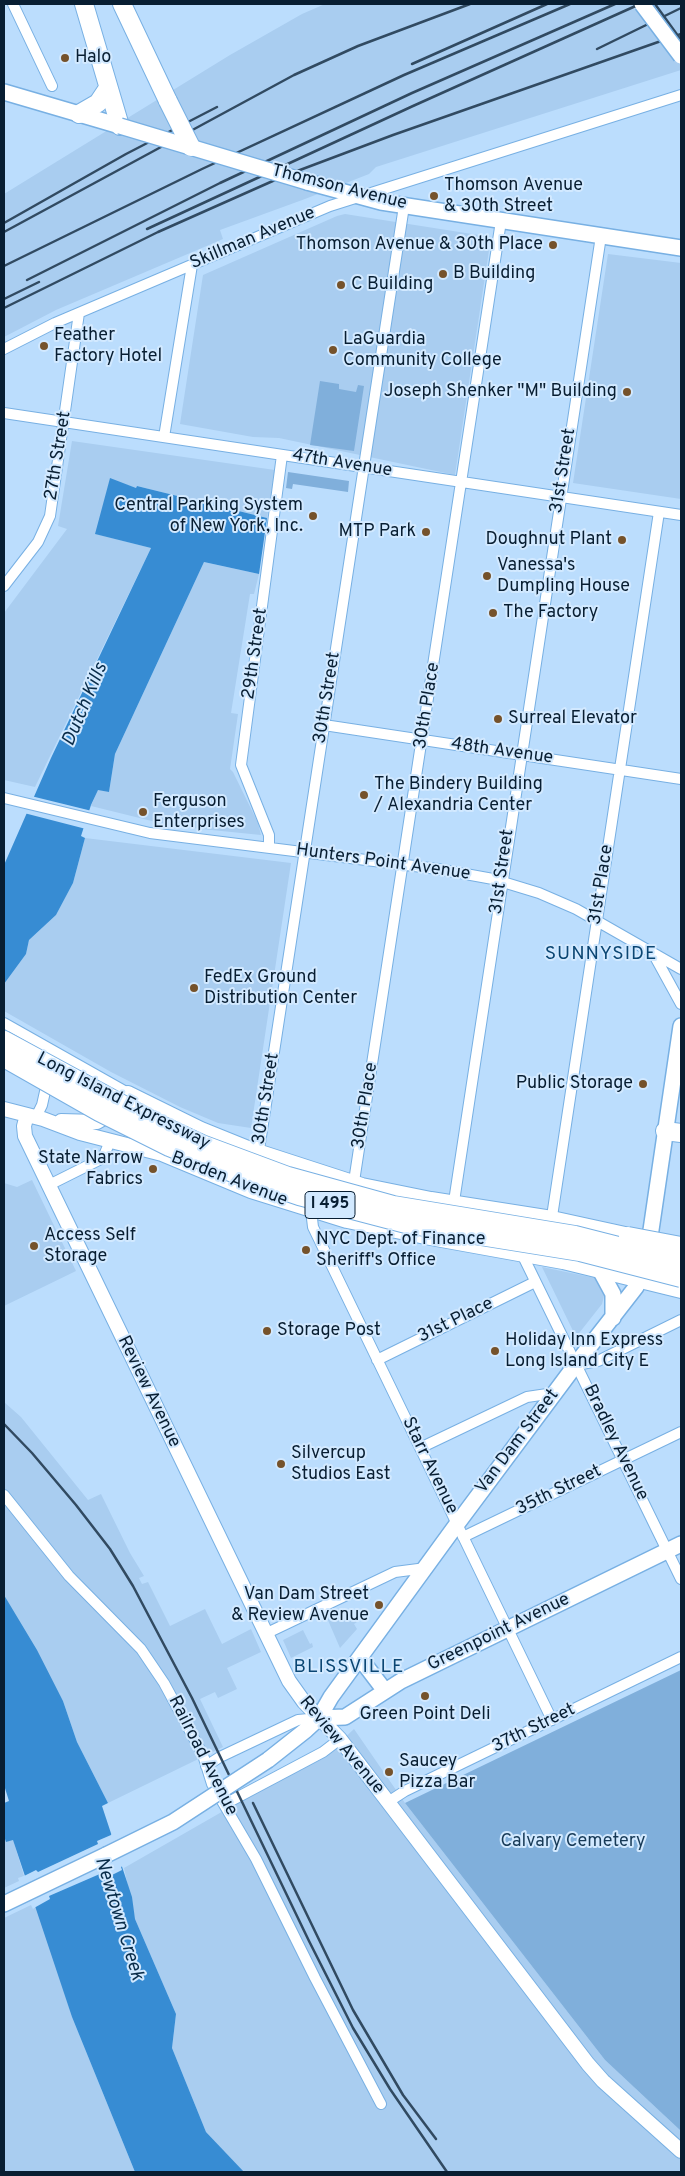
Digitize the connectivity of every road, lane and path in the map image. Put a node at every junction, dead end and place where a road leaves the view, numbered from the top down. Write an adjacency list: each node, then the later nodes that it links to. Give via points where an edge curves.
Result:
1 (13, 4): 7 (street)
2 (84, 4): 8 (highway)
3 (123, 4): 5 (street); 13 (highway, bridge)
4 (642, 4): 6 (main road, bridge)
5 (142, 41)
6 (681, 56)
7 (52, 86)
8 (108, 88): 11 (highway, via 98,103); 12 (highway)
9 (4, 92): 11 (main road, Thomson Avenue)
10 (681, 95): 14 (street, Skillman Avenue)
11 (79, 114): 12 (main road, Thomson Avenue)
12 (120, 126): 13 (main road, Thomson Avenue, bridge)
13 (191, 147): 14 (main road, Thomson Avenue, bridge)
14 (360, 197): 15 (main road, Thomson Avenue); 19 (street, Skillman Avenue, via 330,206)
15 (404, 206): 16 (main road, Thomson Avenue); 26 (street, 30th Street)
16 (501, 221): 17 (main road, Thomson Avenue); 27 (street, 30th Place)
17 (601, 236): 18 (main road, Thomson Avenue); 28 (street, 31st Street)
18 (681, 248)
19 (192, 265): 20 (street, Skillman Avenue); 24 (street)
20 (79, 313): 21 (street, Skillman Avenue); 23 (street, 27th Street)
21 (4, 349)
22 (4, 413): 23 (street, 47th Avenue)
23 (64, 422): 24 (street, 47th Avenue); 31 (street, 27th Street, via 48,522 34,547)
24 (164, 437): 25 (street, 47th Avenue)
25 (282, 455): 26 (street, 47th Avenue); 38 (street, 29th Street, via 241,764 269,835)
26 (362, 468): 27 (street, 47th Avenue); 32 (street, 30th Street)
27 (462, 483): 28 (street, 47th Avenue); 33 (street, 30th Place)
28 (560, 497): 29 (street, 47th Avenue); 34 (street, 31st Street)
29 (659, 512): 30 (street, 47th Avenue); 35 (street, 31st Place)
30 (681, 516)
31 (4, 586)
32 (324, 725): 33 (street, 48th Avenue); 39 (street, 30th Street)
33 (422, 740): 34 (street, 48th Avenue); 40 (street, 30th Place)
34 (521, 755): 35 (street, 48th Avenue); 41 (street, 31st Street)
35 (620, 770): 36 (street, 48th Avenue); 42 (street, 31st Place)
36 (681, 779)
37 (4, 798): 38 (street, Hunters Point Avenue, via 96,822 168,836)
38 (269, 848): 39 (street, Hunters Point Avenue)
39 (304, 853): 40 (street, Hunters Point Avenue); 58 (street, 30th Street)
40 (402, 865): 41 (street, Hunters Point Avenue); 59 (street, 30th Place)
41 (502, 881): 42 (street, Hunters Point Avenue, via 553,899); 62 (street, 31st Street)
42 (597, 920): 43 (street, Hunters Point Avenue); 64 (street, 31st Place)
43 (653, 953): 44 (street, Hunters Point Avenue); 45 (street)
44 (681, 969)
45 (681, 1004)
46 (4, 1023): 49 (street, Borden Avenue)
47 (681, 1026): 55 (main road, Van Dam Street)
48 (4, 1040): 66 (highway, Long Island Expressway / I 495, bridge, via 145,1117 246,1161 356,1196)
49 (53, 1052): 51 (street, Borden Avenue); 54 (street, Review Avenue, via 43,1102)
50 (4, 1058): 74 (highway, Long Island Expressway / I 495, bridge, via 169,1147 299,1196 406,1224 580,1252)
51 (128, 1093): 52 (main road); 58 (main road, Borden Avenue, via 200,1129)
52 (121, 1107): 54 (main road, Borden Avenue, via 94,1123); 56 (main road); 57 (main road, via 122,1132)
53 (4, 1109): 54 (main road, Borden Avenue)
54 (35, 1117): 56 (main road, Borden Avenue); 60 (main road, Review Avenue, via 24,1133)
55 (673, 1132): 67 (main road, Van Dam Street)
56 (110, 1141): 57 (main road, Borden Avenue); 60 (street, via 103,1158)
57 (149, 1150): 61 (main road, Borden Avenue)
58 (259, 1152): 59 (main road, Borden Avenue); 61 (street, 30th Street)
59 (354, 1183): 62 (main road, Borden Avenue); 65 (street, 30th Place)
60 (49, 1185): 92 (main road, Review Avenue)
61 (251, 1191): 63 (main road, Borden Avenue)
62 (454, 1203): 64 (main road, Borden Avenue); 68 (street, 31st Street)
63 (311, 1210): 65 (main road, Borden Avenue); 80 (street, Starr Avenue, via 312,1227)
64 (552, 1218): 67 (main road, Borden Avenue); 71 (street, 31st Place)
65 (348, 1221): 68 (main road, Borden Avenue)
66 (482, 1221): 69 (highway, bridge, via 570,1224); 72 (highway, Long Island Expressway / I 495, bridge, via 575,1235)
67 (649, 1239): 69 (main road, Borden Avenue); 75 (main road, Van Dam Street)
68 (448, 1241): 70 (main road, Borden Avenue)
69 (681, 1246)
70 (522, 1254): 71 (main road, Borden Avenue); 76 (street, Bradley Avenue)
71 (545, 1258): 73 (main road, Borden Avenue)
72 (681, 1262)
73 (600, 1270): 75 (main road, Borden Avenue); 78 (main road, via 613,1294)
74 (681, 1278)
75 (639, 1280): 77 (main road, Borden Avenue); 78 (main road, Van Dam Street)
76 (535, 1282): 80 (street, 31st Place); 81 (street, Bradley Avenue)
77 (681, 1291)
78 (613, 1318): 81 (main road, Van Dam Street)
79 (681, 1320): 81 (street, via 598,1361)
80 (377, 1360): 84 (street, Starr Avenue)
81 (576, 1365): 82 (main road, Van Dam Street); 85 (street, Bradley Avenue)
82 (554, 1393): 84 (street, via 527,1397); 87 (main road, Van Dam Street)
83 (681, 1432): 85 (street, 35th Street)
84 (420, 1448): 87 (street, Starr Avenue)
85 (623, 1460): 87 (street, 35th Street); 88 (street, Bradley Avenue)
86 (4, 1495): 99 (street, Railroad Avenue, via 69,1576 149,1659 188,1724)
87 (460, 1531): 89 (main road, Van Dam Street); 91 (street, Starr Avenue)
88 (675, 1547): 90 (street, Bradley Avenue); 91 (main road, Greenpoint Avenue)
89 (426, 1568): 92 (street, via 395,1572); 94 (main road, Van Dam Street)
90 (681, 1579)
91 (507, 1629): 95 (main road, Greenpoint Avenue); 97 (street, Starr Avenue)
92 (265, 1634): 96 (main road, Review Avenue, via 289,1680)
93 (681, 1657): 97 (street, 37th Street)
94 (358, 1660): 95 (main road); 96 (main road, Van Dam Street)
95 (385, 1691): 96 (main road, Greenpoint Avenue, via 345,1717)
96 (319, 1718): 98 (main road, Review Avenue); 99 (street, Greenpoint Avenue, via 298,1720); 102 (main road, bridge, via 268,1760 160,1829)
97 (552, 1720): 100 (street, 37th Street, via 405,1790)
98 (340, 1739): 100 (main road, Review Avenue); 101 (street, via 323,1752)
99 (206, 1766): 101 (street, Railroad Avenue, via 212,1784)
100 (388, 1802): 104 (main road, Review Avenue, via 593,2070)
101 (225, 1804): 103 (street, Railroad Avenue)
102 (4, 1904)
103 (381, 2104)
104 (681, 2150)

